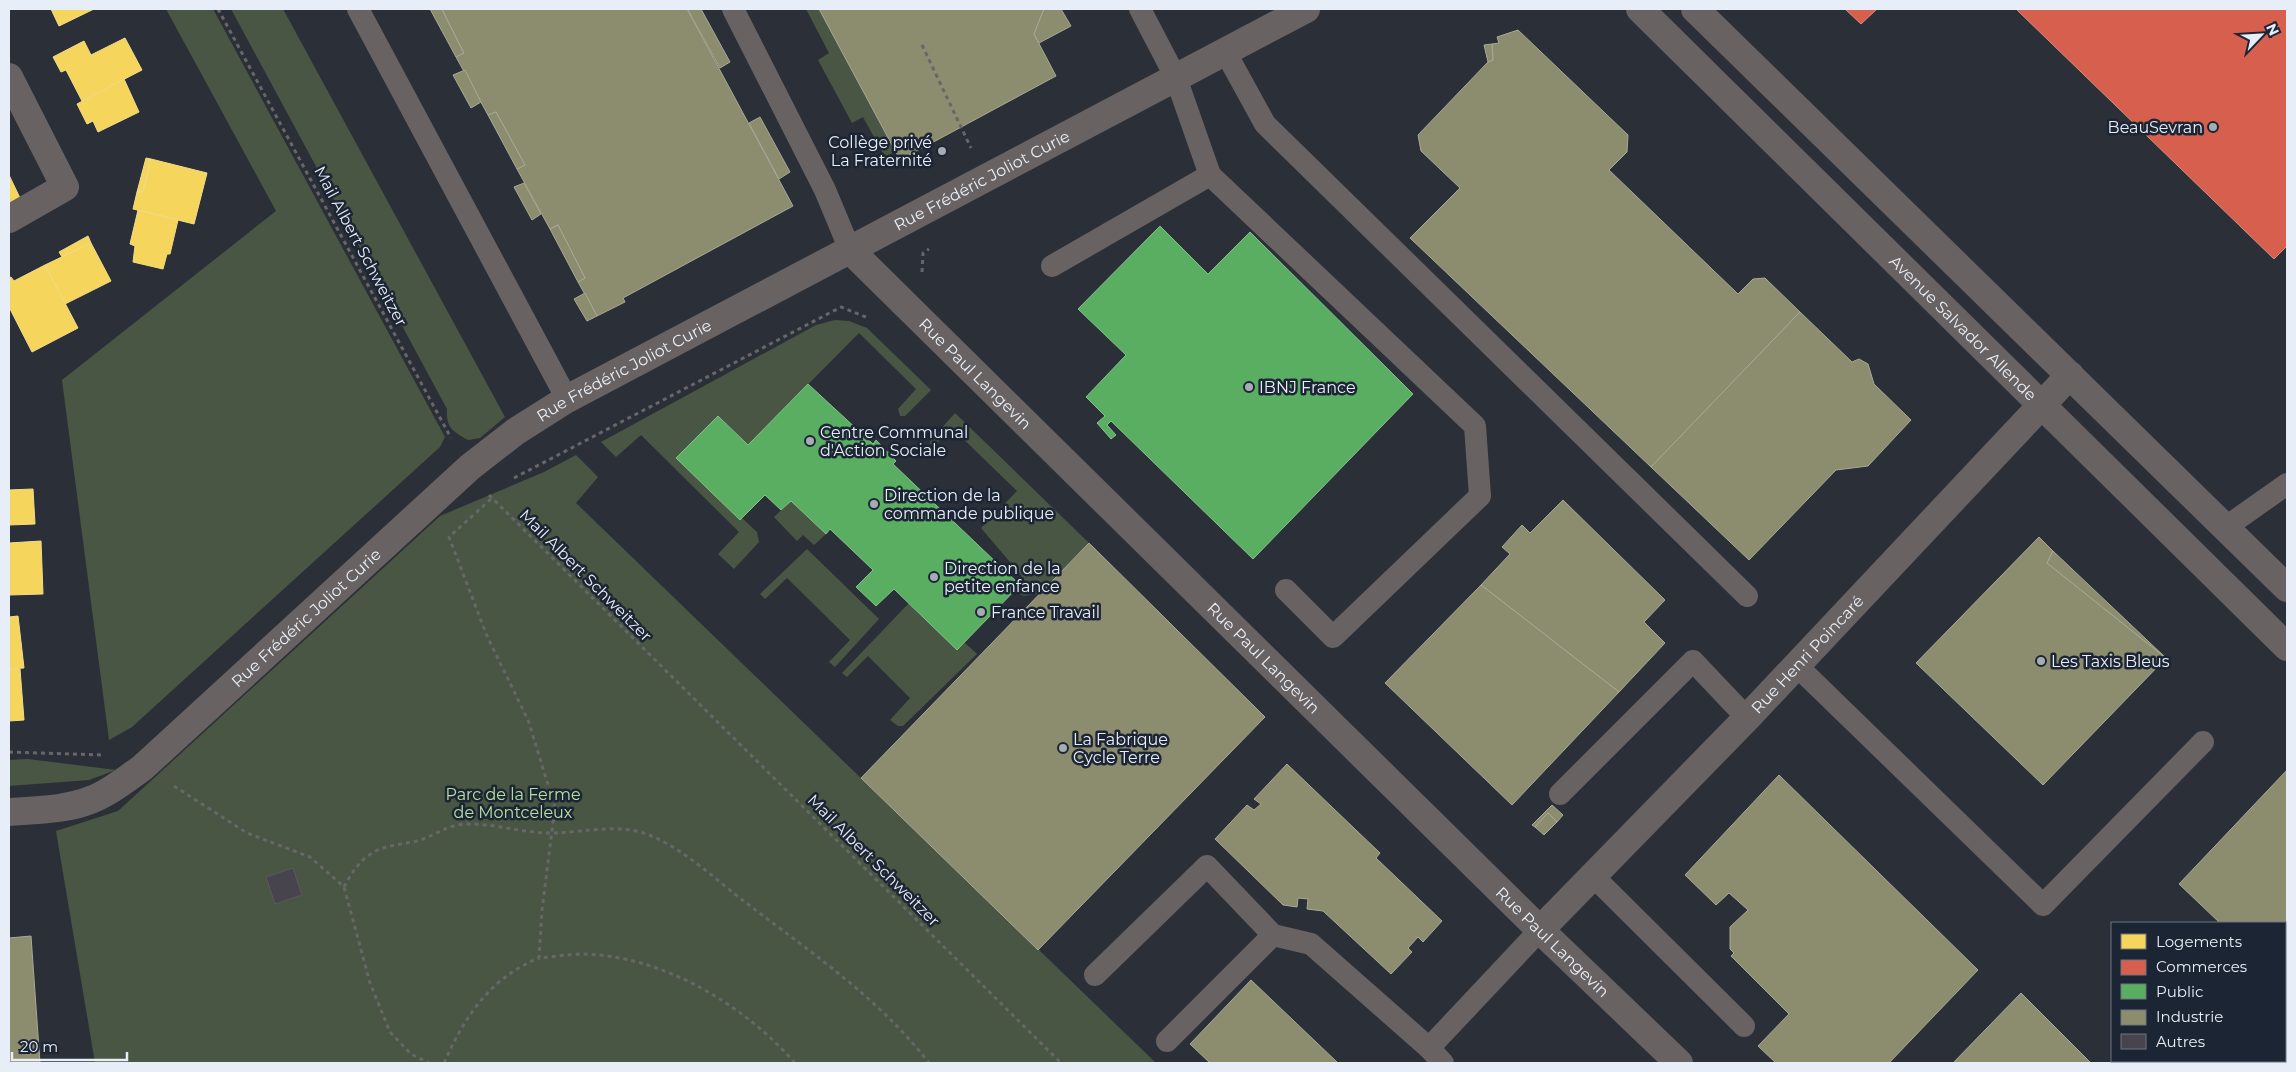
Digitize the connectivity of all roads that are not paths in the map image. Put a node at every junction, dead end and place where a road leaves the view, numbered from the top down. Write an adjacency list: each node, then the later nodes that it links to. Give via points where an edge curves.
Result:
1 (358, 9): 15 (lane)
2 (733, 9): 12 (lane, via 825,190)
3 (1140, 9): 9 (lane)
4 (1306, 9): 7 (street, Rue Frédéric Joliot Curie)
5 (1640, 9): 16 (street, Avenue Salvador Allende)
6 (1695, 9): 14 (street)
7 (1226, 53): 9 (street, Rue Frédéric Joliot Curie); 21 (lane, via 1265,124)
8 (9, 77): 11 (street, via 66,187)
9 (1176, 78): 10 (lane); 12 (street, Rue Frédéric Joliot Curie)
10 (1210, 175): 13 (lane); 20 (lane, via 1474,426 1480,496 1333,637)
11 (9, 219)
12 (850, 250): 15 (street, Rue Frédéric Joliot Curie); 29 (street, Rue Paul Langevin)
13 (1052, 266)
14 (2070, 375): 16 (street, Rue Henri Poincaré); 18 (street)
15 (567, 399): 27 (street, Rue Frédéric Joliot Curie, via 515,432 470,467 142,768 93,799 70,806)
16 (2040, 406): 22 (street, Avenue Salvador Allende); 23 (street, Rue Henri Poincaré)
17 (2287, 484): 18 (lane)
18 (2226, 527): 19 (street)
19 (2287, 588)
20 (1286, 590)
21 (1747, 596)
22 (2287, 647)
23 (1797, 666): 24 (street, Rue Henri Poincaré); 25 (lane, via 2043,905)
24 (1748, 718): 26 (lane, via 1693,661); 28 (street, Rue Henri Poincaré)
25 (2203, 742)
26 (1560, 794)
27 (9, 812)
28 (1594, 877): 29 (street, Rue Henri Poincaré); 32 (lane)
29 (1540, 930): 34 (lane); 35 (street, Rue Paul Langevin)
30 (1274, 935): 31 (lane, via 1207,866); 33 (lane); 34 (lane, via 1311,944)
31 (1095, 975)
32 (1744, 1026)
33 (1167, 1040)
34 (1436, 1056)
35 (1679, 1063)

